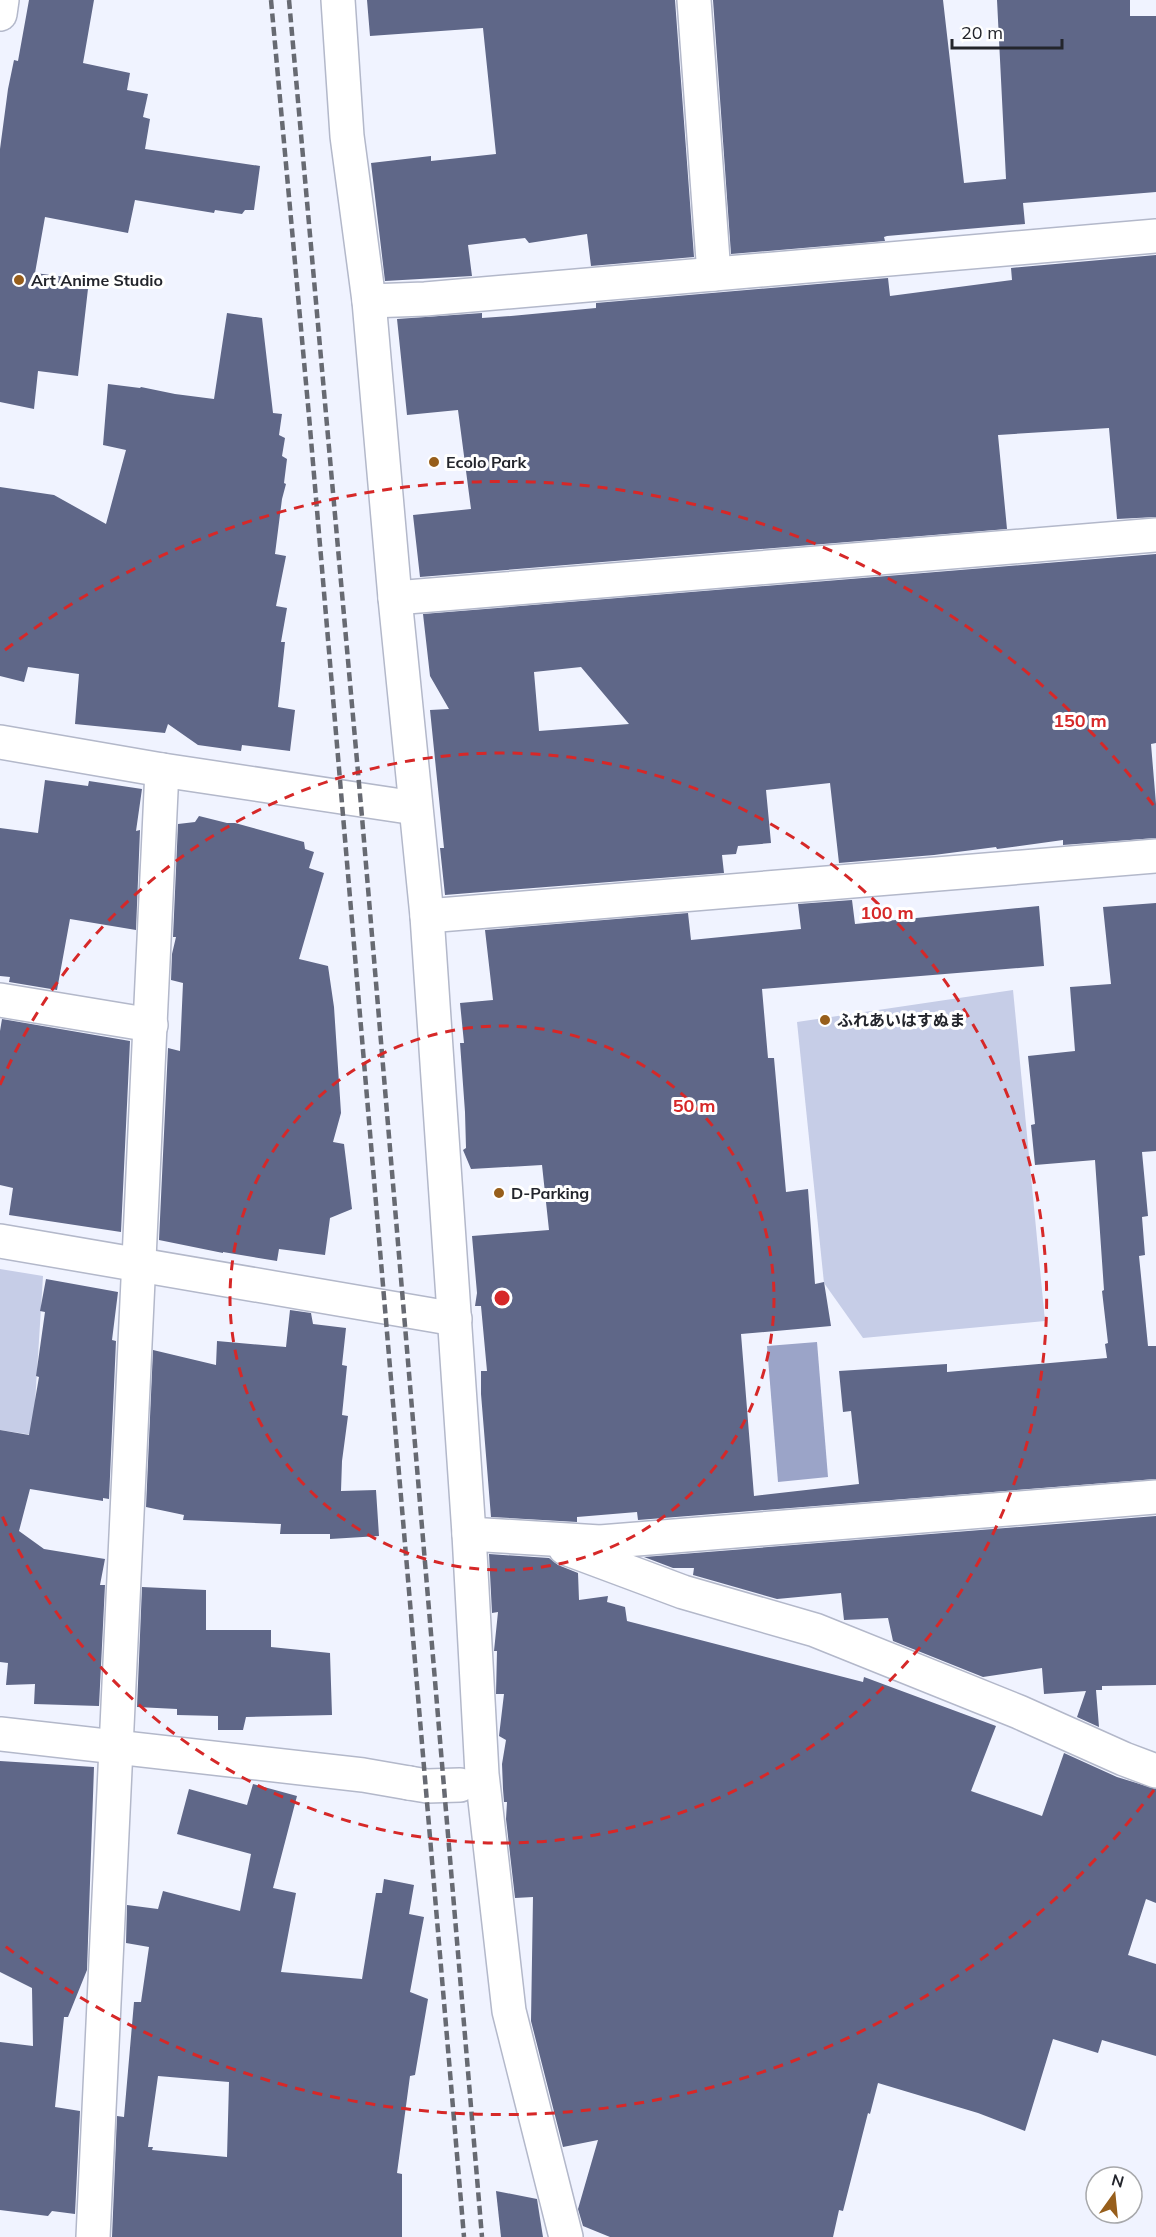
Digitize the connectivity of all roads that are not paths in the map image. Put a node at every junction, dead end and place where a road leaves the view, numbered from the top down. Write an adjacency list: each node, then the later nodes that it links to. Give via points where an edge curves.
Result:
1 (2, 0): 4 (street)
2 (338, 0): 7 (street, via 347,136)
3 (694, 0): 6 (street)
4 (0, 14)
5 (1156, 236): 6 (street)
6 (714, 274): 7 (street)
7 (369, 301): 9 (street)
8 (1156, 535): 9 (street)
9 (395, 598): 12 (street)
10 (0, 742): 11 (street)
11 (162, 770): 12 (street); 16 (street)
12 (415, 808): 14 (street)
13 (1156, 856): 14 (street)
14 (427, 916): 19 (street)
15 (0, 1000): 16 (street)
16 (151, 1025): 18 (street)
17 (0, 1241): 18 (street)
18 (140, 1265): 19 (street); 24 (street)
19 (455, 1319): 21 (street)
20 (1156, 1497): 22 (street, via 600,1542)
21 (469, 1534): 22 (street); 28 (street, via 482,1774 509,2010)
22 (538, 1538): 25 (street, via 683,1592 815,1630)
23 (0, 1734): 24 (street)
24 (117, 1747): 26 (street, via 427,1786); 27 (street)
25 (1156, 1771)
26 (460, 1785)
27 (93, 2237)
28 (566, 2237)

